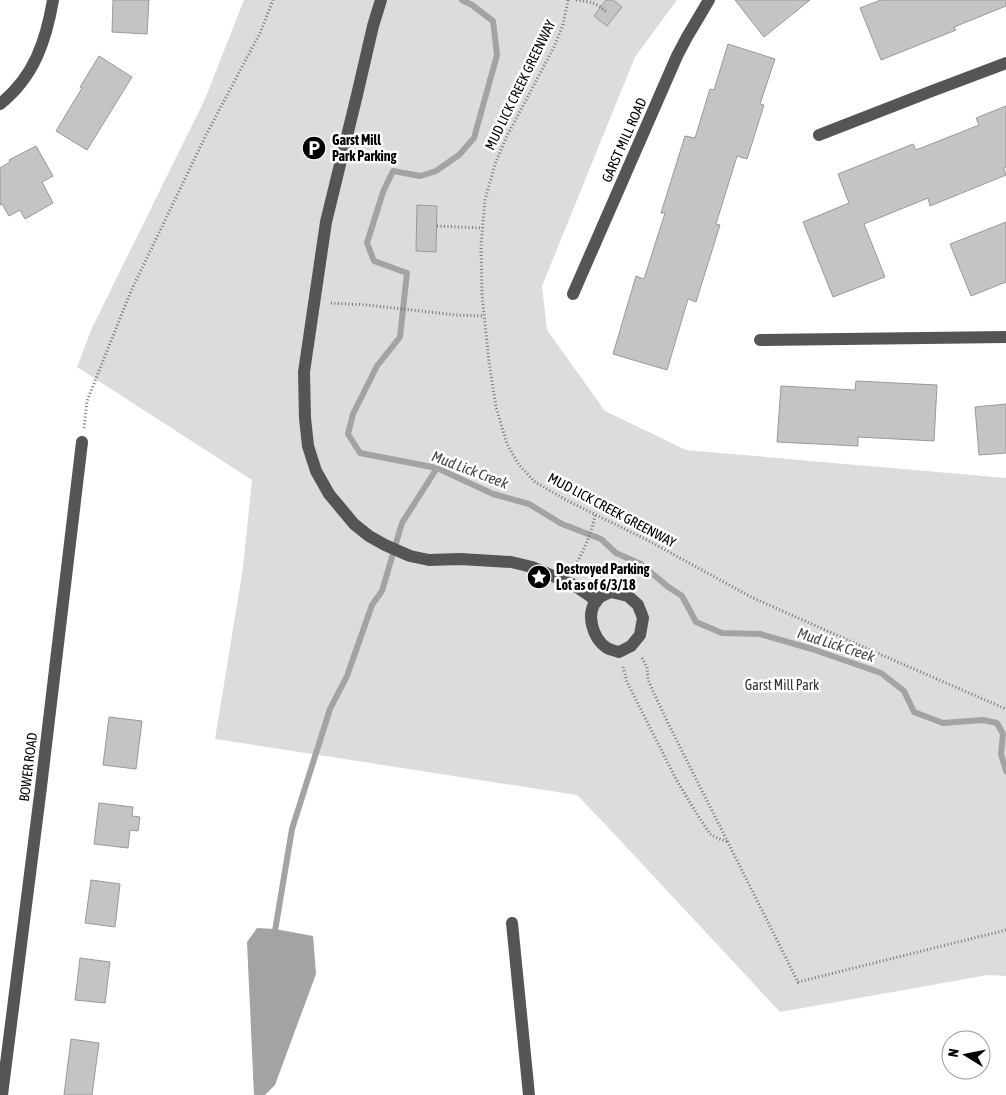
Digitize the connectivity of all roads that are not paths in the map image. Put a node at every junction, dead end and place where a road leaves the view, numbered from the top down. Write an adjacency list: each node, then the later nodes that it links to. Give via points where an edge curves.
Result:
1 (54, 0): 5 (street, via 39,54 27,75)
2 (381, 0): 11 (street, via 326,222 304,372 308,446 316,471 329,494 354,524 385,545 429,560 511,562 532,567 582,590)
3 (709, 0): 7 (street, GARST MILL ROAD, via 677,56)
4 (1006, 63): 6 (street)
5 (0, 104)
6 (819, 136)
7 (573, 294)
8 (1006, 337): 9 (street)
9 (760, 340)
10 (82, 442): 13 (street, BOWER ROAD)
11 (596, 602): 11 (street, via 592,628 599,641 608,649 619,652 631,646 640,635 643,618 638,605 628,596 611,592)
12 (512, 923): 14 (street)
13 (2, 1095)
14 (529, 1095)

